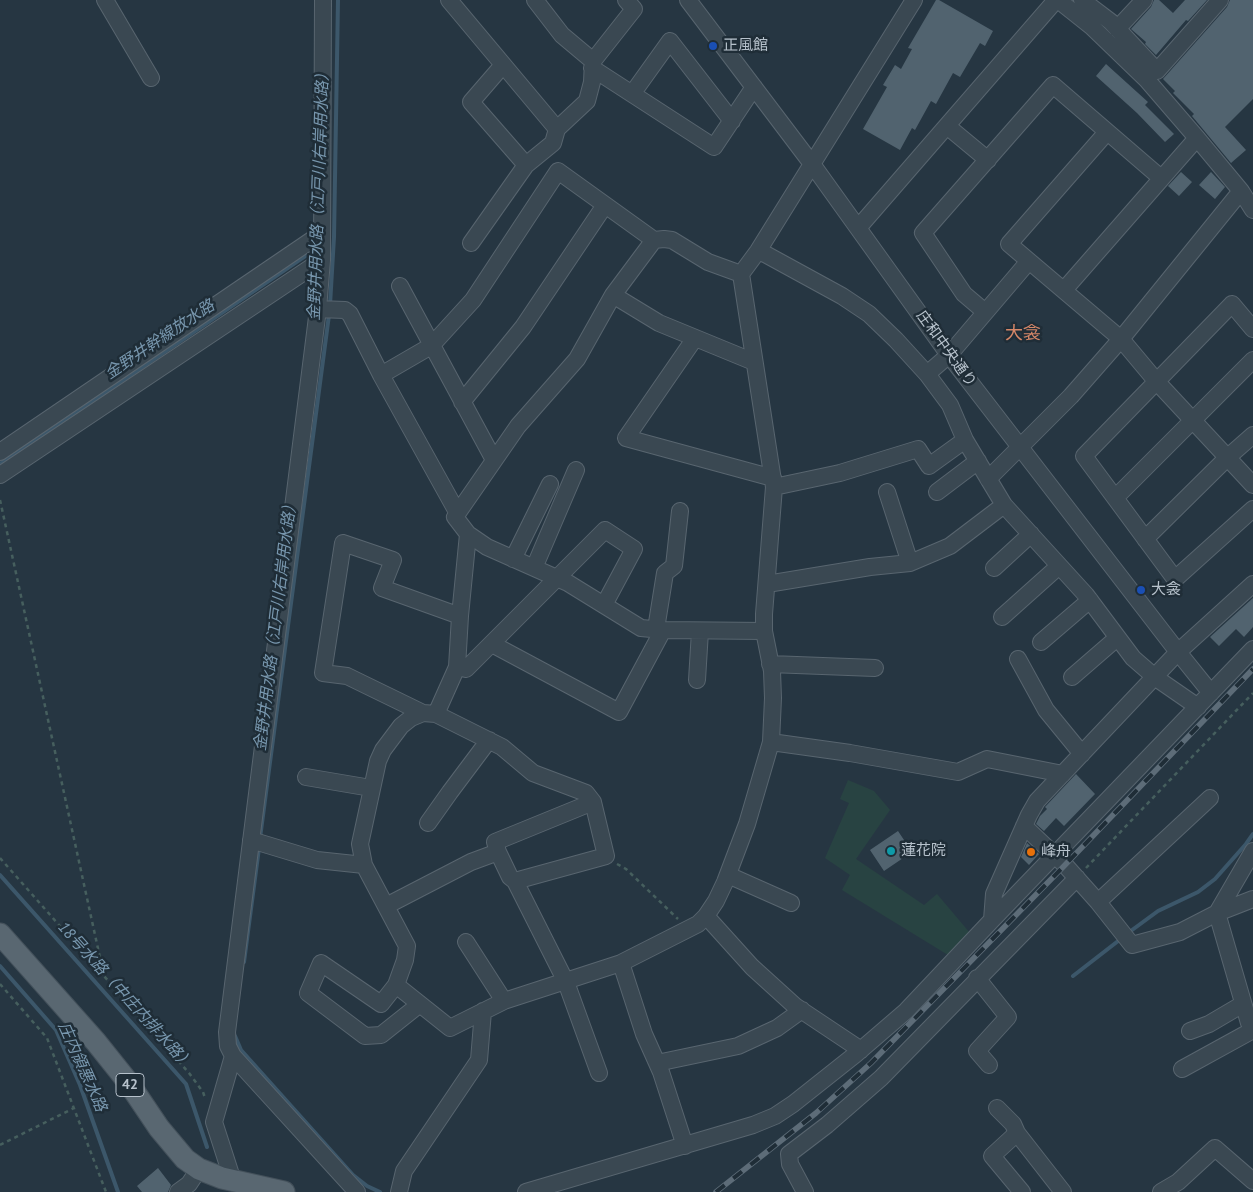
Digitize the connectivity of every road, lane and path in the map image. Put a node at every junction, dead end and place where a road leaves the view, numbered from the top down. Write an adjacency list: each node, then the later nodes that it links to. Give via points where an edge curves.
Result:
1 (105, 0): 15 (street)
2 (324, 0): 31 (street)
3 (449, 0): 13 (street)
4 (535, 0): 14 (street, via 562,35)
5 (626, 0): 14 (street, via 634,9)
6 (688, 0): 16 (street, 庄和中央通り)
7 (914, 0): 24 (street)
8 (1057, 0): 19 (street); 22 (street, via 1092,27)
9 (1082, 0): 12 (street)
10 (1144, 0): 12 (street)
11 (1220, 0): 12 (street, via 1157,71)
12 (1117, 29)
13 (503, 65): 20 (street); 25 (street, via 471,102)
14 (592, 65): 17 (street); 20 (street, via 587,101)
15 (151, 78)
16 (754, 87): 18 (street); 24 (street, 庄和中央通り)
17 (632, 94): 18 (street, via 714,147); 18 (street, via 670,41)
18 (732, 121)
19 (947, 126): 23 (street); 30 (street)
20 (557, 129): 25 (street, via 553,143)
21 (1107, 132): 23 (street, via 1053,85); 26 (street); 36 (street, via 1009,244)
22 (1198, 138): 26 (street); 27 (street)
23 (988, 160): 42 (street, via 924,233 964,294)
24 (812, 164): 30 (street, 庄和中央通り); 34 (street)
25 (526, 165): 33 (street)
26 (1161, 178): 39 (street)
27 (1241, 191): 29 (street); 45 (street)
28 (605, 205): 32 (street); 46 (street, via 558,171 473,300); 53 (street, via 522,328)
29 (1253, 210)
30 (858, 228): 47 (street, 庄和中央通り)
31 (322, 233): 35 (street); 58 (street)
32 (654, 240): 37 (street, via 672,240 708,262); 40 (street)
33 (471, 243)
34 (758, 251): 37 (street); 50 (street, via 869,314)
35 (322, 260): 41 (street); 63 (street)
36 (1029, 260): 39 (street); 42 (street)
37 (741, 274): 49 (street)
38 (400, 286): 46 (street)
39 (1064, 290): 45 (street)
40 (614, 295): 44 (street, via 659,323); 60 (street, via 577,359 518,426)
41 (318, 309): 51 (street, via 345,310 350,314); 120 (street)
42 (984, 311): 47 (street)
43 (1253, 329): 52 (street, via 1232,304)
44 (695, 338): 49 (street); 65 (street, via 626,438)
45 (1120, 339): 52 (street); 57 (street, via 1071,396)
46 (431, 346): 51 (street); 53 (street)
47 (949, 355): 50 (street); 57 (street, 庄和中央通り)
48 (1253, 360): 54 (street)
49 (754, 362): 65 (street)
50 (927, 374): 56 (street, via 950,405)
51 (381, 375): 75 (street)
52 (1158, 382): 54 (street); 70 (street, via 1084,456)
53 (462, 402): 60 (street)
54 (1193, 420): 59 (street); 70 (street)
55 (1253, 435): 59 (street)
56 (965, 440): 61 (street); 65 (street, via 929,466 918,449 840,473)
57 (1019, 447): 64 (street); 98 (street, 庄和中央通り)
58 (0, 452)
59 (1228, 458): 67 (street); 78 (street)
60 (494, 460): 75 (street)
61 (978, 461): 64 (street); 69 (street)
62 (576, 470): 82 (street)
63 (0, 475)
64 (988, 479): 72 (street)
65 (773, 482): 85 (street)
66 (550, 484): 79 (street)
67 (1253, 485)
68 (887, 492): 80 (street)
69 (937, 492)
70 (1115, 498): 78 (street)
71 (0, 500): 141 (path)
72 (1004, 505): 77 (street); 80 (street, via 950,546)
73 (1253, 509): 78 (street, via 1175,580)
74 (680, 511): 91 (street, via 674,566 665,573)
75 (457, 512): 76 (street, via 455,517)
76 (468, 534): 79 (street); 89 (street)
77 (1031, 534): 81 (street); 83 (street)
78 (1145, 539)
79 (513, 558): 82 (street)
80 (910, 563): 85 (street)
81 (1060, 566): 87 (street); 90 (street)
82 (534, 568): 84 (street)
83 (994, 568)
84 (558, 578): 88 (street); 88 (street, via 605,530 634,550); 96 (street)
85 (767, 584): 93 (street)
86 (1253, 584): 98 (street)
87 (1090, 600): 94 (street); 95 (street)
88 (604, 605): 91 (street, via 641,628)
89 (460, 616): 101 (street); 109 (street, via 382,588 393,560 343,543 323,673 346,676)
90 (1002, 617)
91 (659, 630): 92 (street); 96 (street, via 619,712)
92 (700, 630): 93 (street); 105 (street)
93 (764, 631): 100 (street)
94 (1118, 638): 103 (street); 104 (street, via 1133,658)
95 (1041, 642)
96 (492, 644): 101 (street, via 466,669)
97 (1253, 649): 106 (street)
98 (1178, 652): 104 (street); 106 (street, 庄和中央通り)
99 (1018, 658): 112 (street, via 1046,710)
100 (770, 664): 102 (street); 111 (street, via 773,698)
101 (457, 667): 109 (street)
102 (875, 668)
103 (1072, 677)
104 (1156, 678): 108 (street); 112 (street)
105 (697, 680)
106 (1211, 693): 108 (street)
107 (1253, 693): 128 (path)
108 (1198, 707): 123 (street)
109 (429, 714): 110 (street); 115 (street, via 401,726 378,760)
110 (489, 740): 117 (street, via 533,773 586,794); 118 (street)
111 (771, 742): 113 (street, via 958,772 987,759); 127 (street)
112 (1082, 754): 113 (street)
113 (1063, 774): 119 (street, via 1037,801)
114 (306, 777): 115 (street)
115 (371, 788): 126 (street, via 360,844)
116 (1210, 798): 131 (street)
117 (594, 802): 122 (street, via 495,842); 124 (street)
118 (428, 824)
119 (1024, 826): 123 (street); 136 (street, via 994,894)
120 (251, 840): 126 (street, via 317,860); 154 (street, via 227,1032)
121 (1253, 851): 134 (street)
122 (498, 852): 129 (street, via 510,877); 133 (street, via 471,862)
123 (1055, 855): 128 (street); 136 (street)
124 (606, 856): 129 (street); 137 (path, via 626,870)
125 (0, 858): 141 (path)
126 (364, 865): 133 (street)
127 (728, 875): 132 (street); 135 (street)
128 (1077, 878): 131 (street); 142 (street)
129 (515, 880): 143 (street)
130 (1253, 899): 134 (street)
131 (1098, 902): 134 (street, via 1132,945 1180,932)
132 (791, 903)
133 (386, 906): 145 (street, via 407,946)
134 (1217, 913): 148 (street)
135 (706, 916): 137 (street); 149 (street, via 752,968)
136 (992, 920): 153 (street, via 906,1010)
137 (688, 929): 140 (street)
138 (0, 934): 165 (main road, 42, via 96,1042 172,1145)
139 (466, 942): 146 (street)
140 (621, 963): 143 (street); 155 (street)
141 (104, 976): 161 (path, via 204,1092)
142 (977, 978): 156 (street, via 1008,1017 977,1051); 175 (street, via 881,1078 790,1154 790,1164)
143 (566, 982): 146 (street); 158 (street)
144 (0, 984): 159 (path, via 47,1038)
145 (396, 985): 147 (street); 147 (street, via 381,1004 321,963 308,993 365,1036 381,1035)
146 (504, 1001): 150 (street)
147 (420, 1004): 150 (street, via 450,1028)
148 (1243, 1004): 151 (street); 152 (street)
149 (802, 1010): 153 (street); 155 (street, via 777,1028 738,1046)
150 (483, 1011): 173 (street, via 479,1060 404,1171)
151 (1252, 1026): 157 (street)
152 (1190, 1031)
153 (861, 1050): 164 (street, via 775,1116)
154 (233, 1056): 161 (street); 172 (street)
155 (657, 1063): 164 (street)
156 (989, 1065)
157 (1182, 1069)
158 (599, 1073)
159 (74, 1108): 163 (path); 169 (path)
160 (997, 1108): 162 (street)
161 (214, 1122): 166 (street)
162 (1017, 1133): 176 (street, via 992,1156); 177 (street)
163 (0, 1145)
164 (685, 1146): 174 (street)
165 (199, 1169): 166 (main road, 42); 170 (street)
166 (233, 1181): 168 (main road, 42)
167 (1253, 1181): 178 (street, via 1215,1148 1178,1182)
168 (258, 1189): 171 (main road, 42)
169 (106, 1192)
170 (178, 1192)
171 (284, 1192)
172 (357, 1192)
173 (399, 1192)
174 (526, 1192)
175 (805, 1192)
176 (1022, 1192)
177 (1064, 1192)
178 (1161, 1192)

